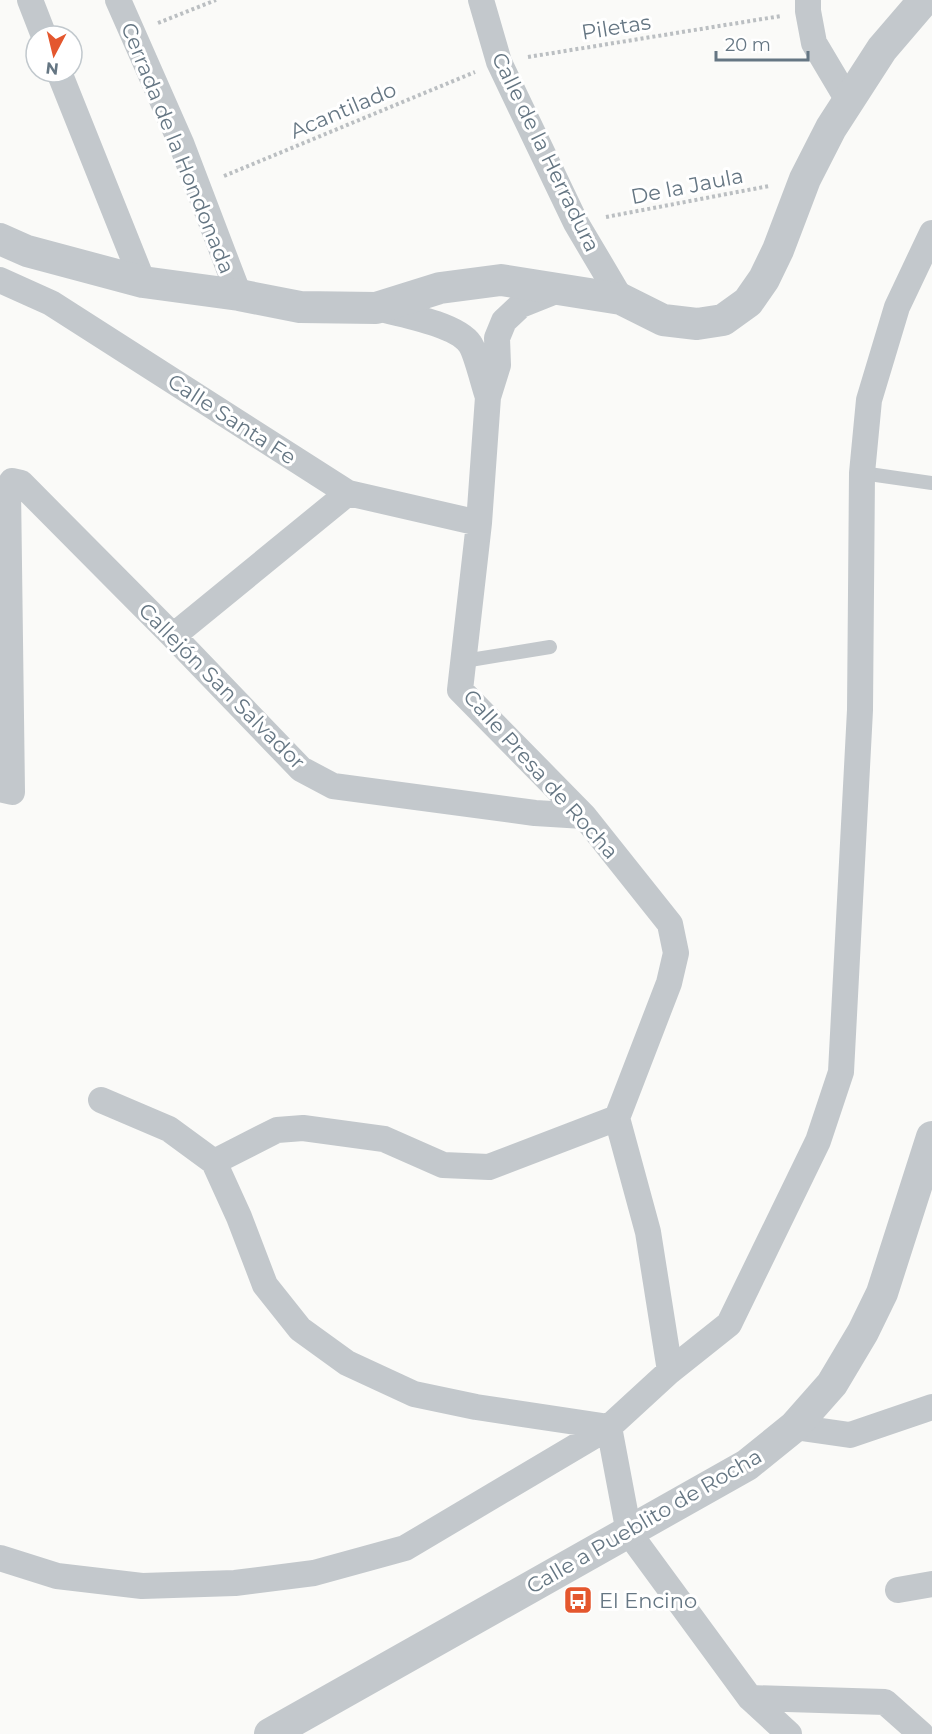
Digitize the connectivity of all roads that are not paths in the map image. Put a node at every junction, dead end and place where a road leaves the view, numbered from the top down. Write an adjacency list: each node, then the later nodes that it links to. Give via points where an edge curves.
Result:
1 (30, 0): 6 (street)
2 (118, 0): 14 (street, Cerrada de la Hondonada, via 198,187)
3 (481, 0): 15 (street, Calle de la Herradura, via 499,62 576,223)
4 (924, 0): 8 (street, via 882,49)
5 (808, 6): 8 (street, via 814,43)
6 (39, 24)
7 (64, 84): 12 (street)
8 (849, 102): 15 (street, via 805,179 778,250 748,302 723,320 697,324 663,320)
9 (932, 233): 18 (street, via 897,307 869,400)
10 (0, 239): 12 (street)
11 (0, 280): 20 (street, Calle Santa Fe, via 51,303)
12 (143, 282): 14 (street)
13 (561, 290): 15 (street); 16 (street, via 501,280 440,288); 17 (street, Calle Presa de Rocha, via 521,305 504,321 497,338 498,365)
14 (239, 296): 16 (street, via 300,307)
15 (621, 299)
16 (376, 308): 17 (street, Calle Presa de Rocha, via 455,332 470,344)
17 (488, 397): 21 (street, Calle Presa de Rocha)
18 (862, 473): 19 (lane); 31 (street, via 860,710 841,1071 818,1141 729,1324)
19 (932, 483)
20 (348, 493): 21 (street, Calle Santa Fe); 22 (street)
21 (479, 523): 24 (street, Calle Presa de Rocha)
22 (173, 636): 25 (street, Callejón San Salvador, via 21,483 12,481 8,488 12,792); 26 (street, Callejón San Salvador, via 302,769 333,786)
23 (550, 647): 24 (lane)
24 (464, 661): 26 (street, Calle Presa de Rocha, via 460,690)
25 (0, 789)
26 (584, 816): 28 (street, Calle Presa de Rocha, via 670,924 676,953 669,983)
27 (101, 1100): 30 (street, via 168,1129)
28 (617, 1118): 30 (street, via 489,1167 443,1165 384,1139 303,1128 277,1130); 31 (street, via 648,1232)
29 (932, 1137): 34 (street, Calle a Pueblito de Rocha, via 882,1293 832,1384)
30 (214, 1162): 33 (street, via 265,1285 300,1329 347,1363 414,1394)
31 (670, 1371): 33 (street)
32 (932, 1407): 34 (street, via 850,1435)
33 (609, 1426): 35 (street); 36 (street, via 405,1548 314,1573 235,1583 142,1587 57,1576)
34 (794, 1427): 35 (street, Calle a Pueblito de Rocha, via 747,1465)
35 (629, 1533): 39 (street); 40 (street, Calle a Pueblito de Rocha)
36 (0, 1558)
37 (932, 1584): 38 (street)
38 (898, 1590)
39 (750, 1698): 41 (street); 42 (street, via 885,1702)
40 (270, 1734)
41 (789, 1734)
42 (921, 1734)

